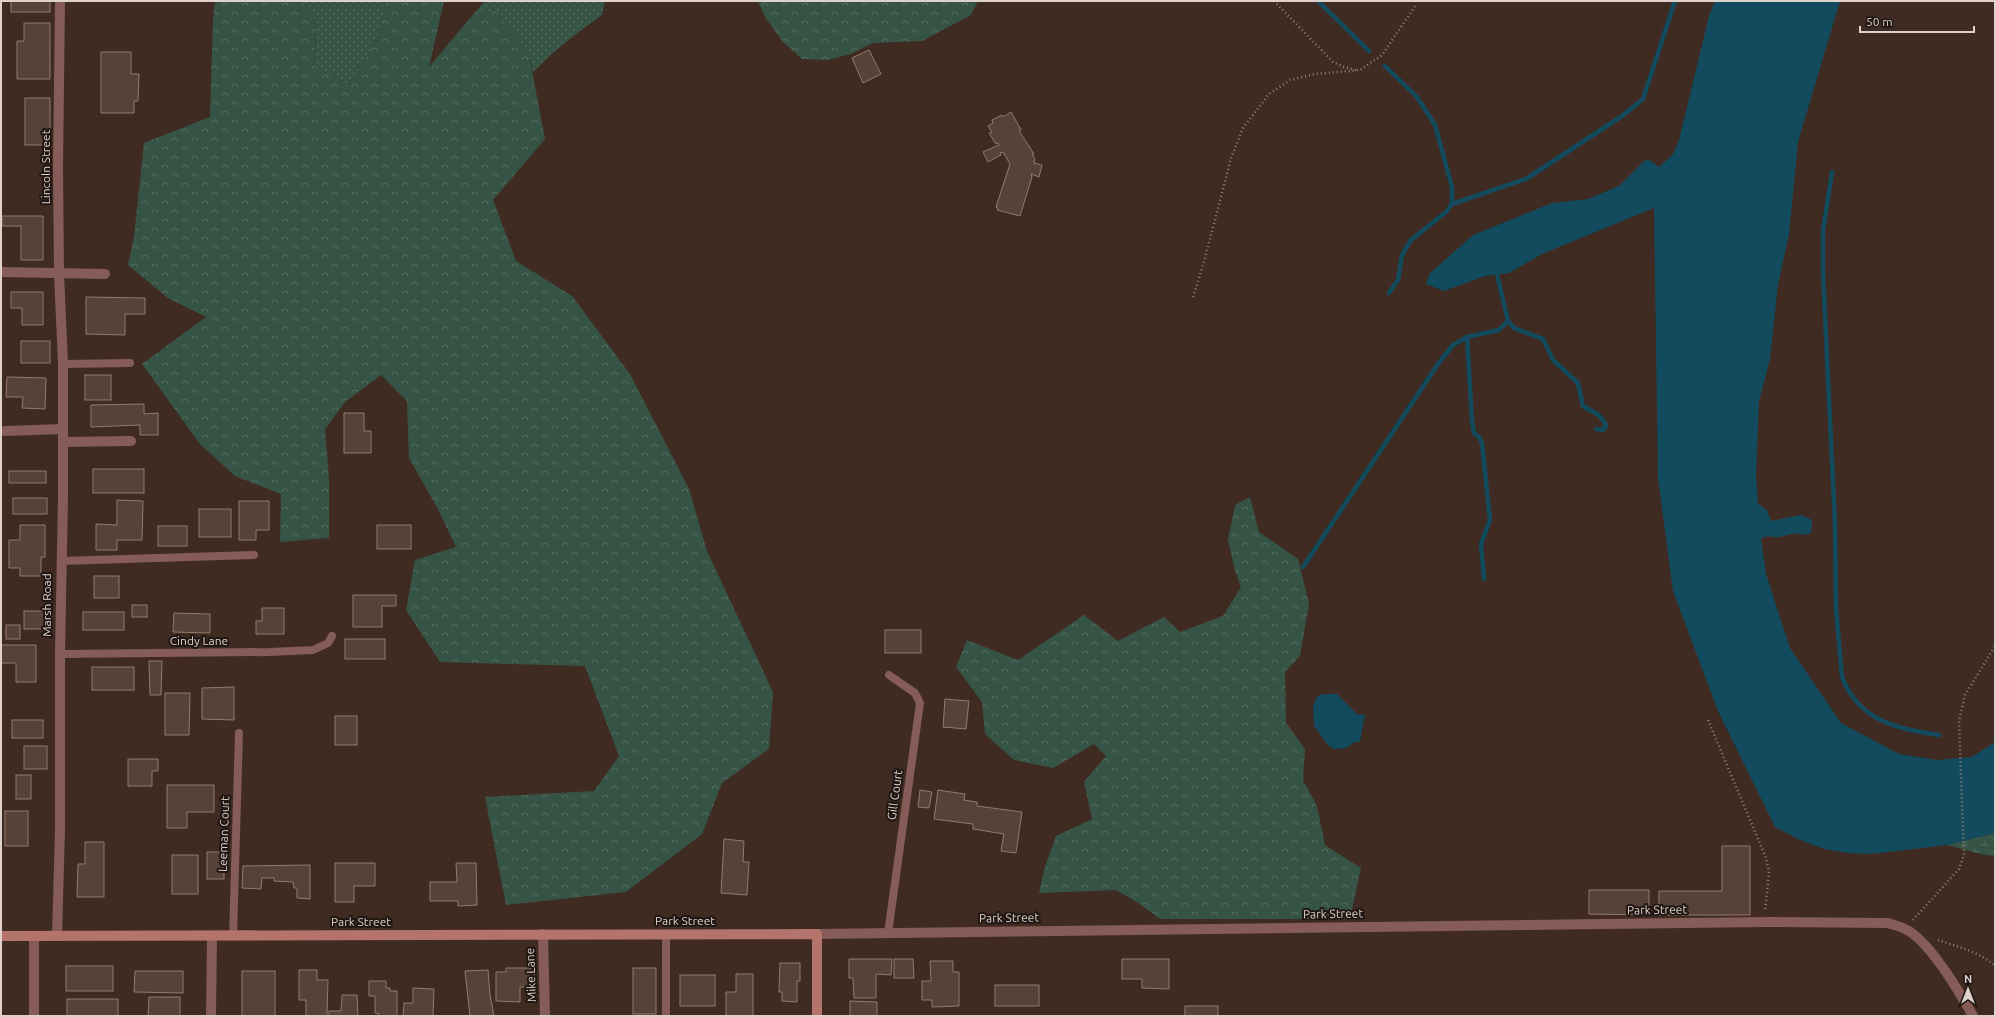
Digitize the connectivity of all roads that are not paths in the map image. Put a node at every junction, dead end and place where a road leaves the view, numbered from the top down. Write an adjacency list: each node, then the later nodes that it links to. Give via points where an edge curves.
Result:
1 (60, 1): 3 (street, Lincoln Street)
2 (1, 272): 3 (street)
3 (59, 274): 4 (street); 6 (street, Marsh Road)
4 (105, 274)
5 (130, 363): 6 (lane)
6 (63, 364): 7 (street, Marsh Road)
7 (62, 429): 8 (street); 10 (street, Marsh Road)
8 (5, 431)
9 (131, 441): 10 (street)
10 (63, 442): 12 (street, Marsh Road)
11 (254, 555): 12 (lane)
12 (61, 561): 14 (street, Marsh Road)
13 (332, 636): 14 (lane, Cindy Lane, via 328,642 313,650)
14 (60, 654): 23 (street, Marsh Road)
15 (889, 675): 17 (lane, Gill Court, via 915,693 920,703)
16 (239, 733): 25 (lane, Leeman Court)
17 (888, 933): 20 (street, Park Street); 31 (street, Park Street, via 1765,922 1888,923 1906,929 1921,940 1948,974)
18 (543, 934): 19 (street, Park Street); 25 (street, Park Street); 28 (street, Mike Lane)
19 (666, 934): 20 (street, Park Street); 29 (lane)
20 (817, 934): 30 (street)
21 (1, 936): 22 (street, Park Street)
22 (34, 936): 23 (street, Park Street); 26 (street)
23 (57, 936): 24 (street, Park Street)
24 (212, 936): 25 (street, Park Street); 27 (street)
25 (233, 936)
26 (34, 1016)
27 (211, 1016)
28 (545, 1016)
29 (666, 1016)
30 (816, 1016)
31 (1973, 1016)

